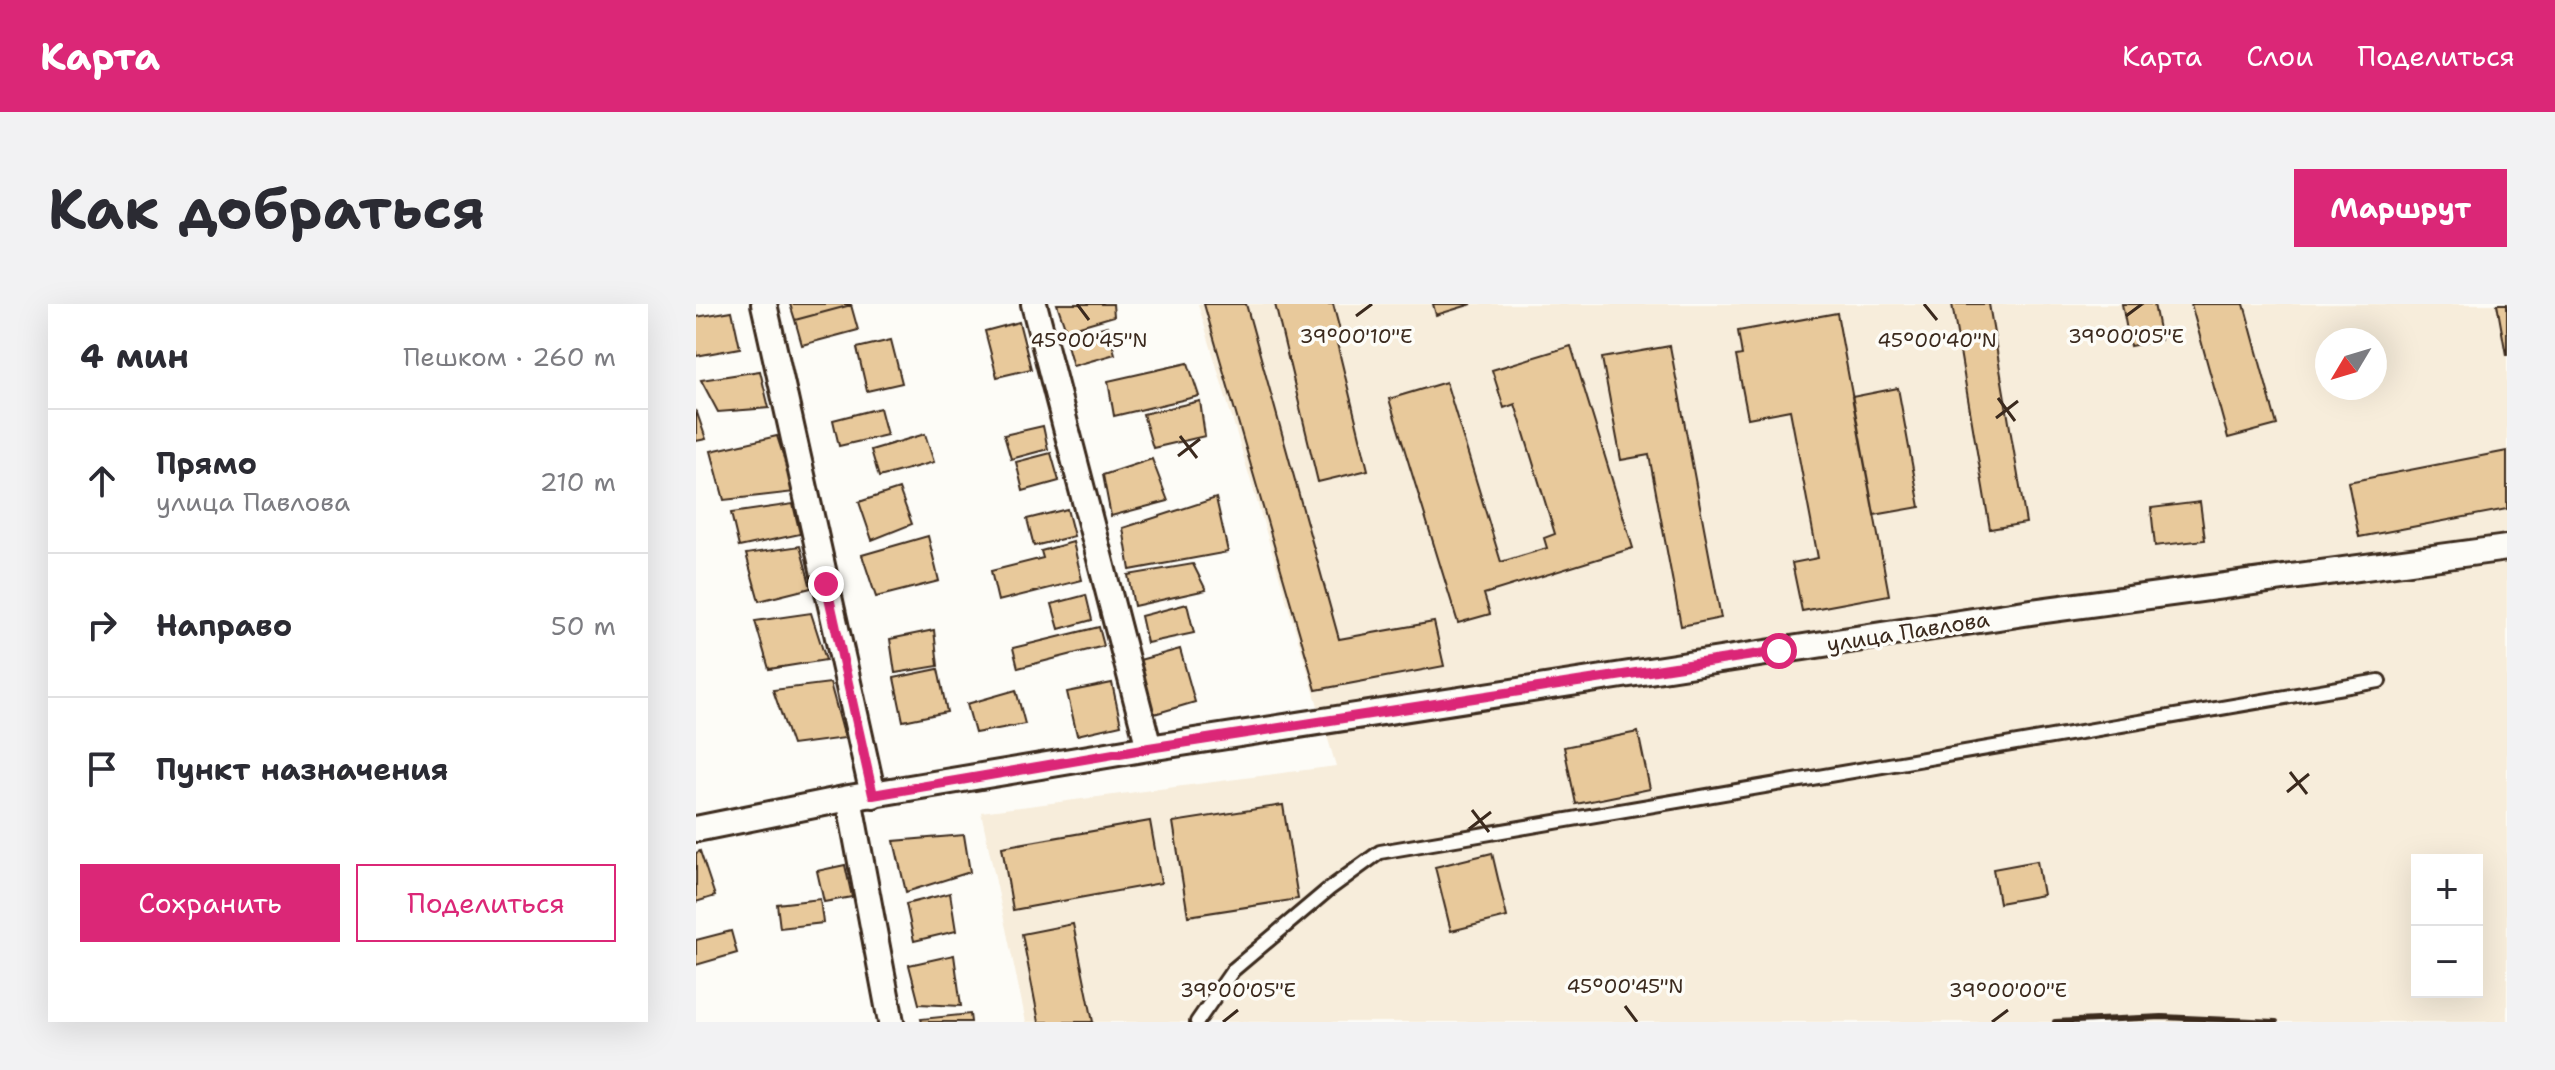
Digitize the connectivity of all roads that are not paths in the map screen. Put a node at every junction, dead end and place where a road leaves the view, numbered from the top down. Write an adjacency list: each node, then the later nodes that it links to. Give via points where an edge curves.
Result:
1 (764, 304): 6 (street)
2 (1034, 304): 5 (street)
3 (2507, 548): 5 (street, улица Павлова, via 2031,612)
4 (2379, 681): 9 (lane, via 1380,852 1233,970)
5 (1149, 748): 6 (street, улица Павлова)
6 (861, 796): 7 (street, улица Павлова); 8 (street)
7 (696, 829)
8 (891, 1022)
9 (1197, 1022)

